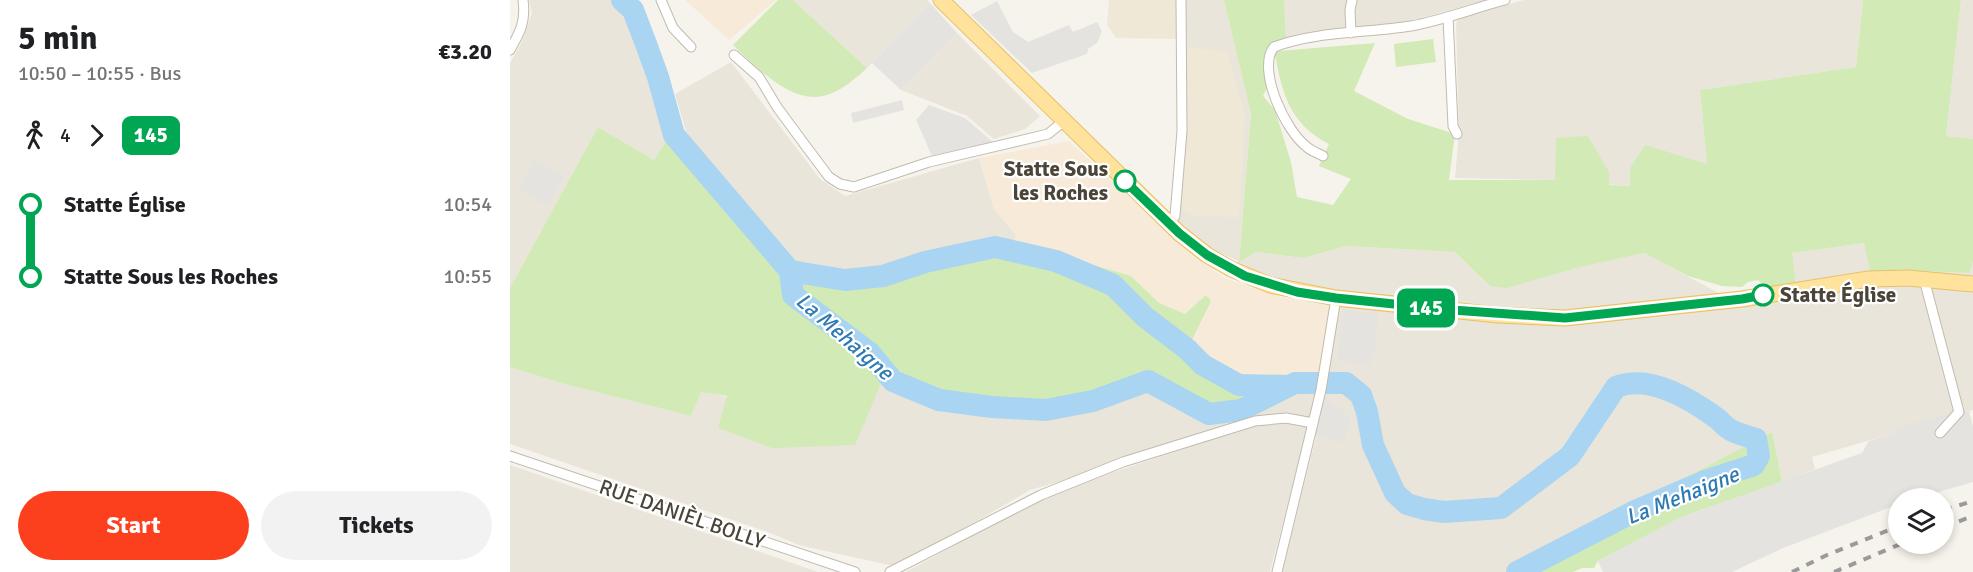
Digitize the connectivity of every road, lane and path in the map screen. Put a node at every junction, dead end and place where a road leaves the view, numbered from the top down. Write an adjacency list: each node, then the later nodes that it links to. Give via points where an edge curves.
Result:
1 (523, 0): 10 (street, via 525,15)
2 (661, 0): 9 (street, via 673,28)
3 (941, 0): 12 (main road)
4 (1181, 0): 15 (street, via 1182,131 1175,216)
5 (1352, 0): 8 (street)
6 (1505, 0): 7 (street)
7 (1448, 17): 8 (street, via 1412,26); 13 (street)
8 (1351, 33): 14 (street, via 1277,45 1268,58 1278,104 1290,128 1306,147)
9 (691, 47)
10 (510, 50)
11 (734, 55): 12 (street, via 759,77 829,177 854,187 929,162 1048,134)
12 (1064, 121): 15 (main road)
13 (1457, 134)
14 (1323, 156)
15 (1167, 223): 18 (main road, via 1231,269 1270,285)
16 (1924, 279): 17 (main road); 18 (main road, via 1869,279 1742,299 1565,318); 20 (street, via 1959,412)
17 (1973, 284)
18 (1336, 298): 19 (street)
19 (1313, 423): 23 (street, via 1286,418 1255,421 1123,462 1041,495); 24 (street)
20 (1940, 433)
21 (510, 456): 22 (street, RUE DANIÈL BOLLY)
22 (855, 572)
23 (890, 572)
24 (1277, 572)

